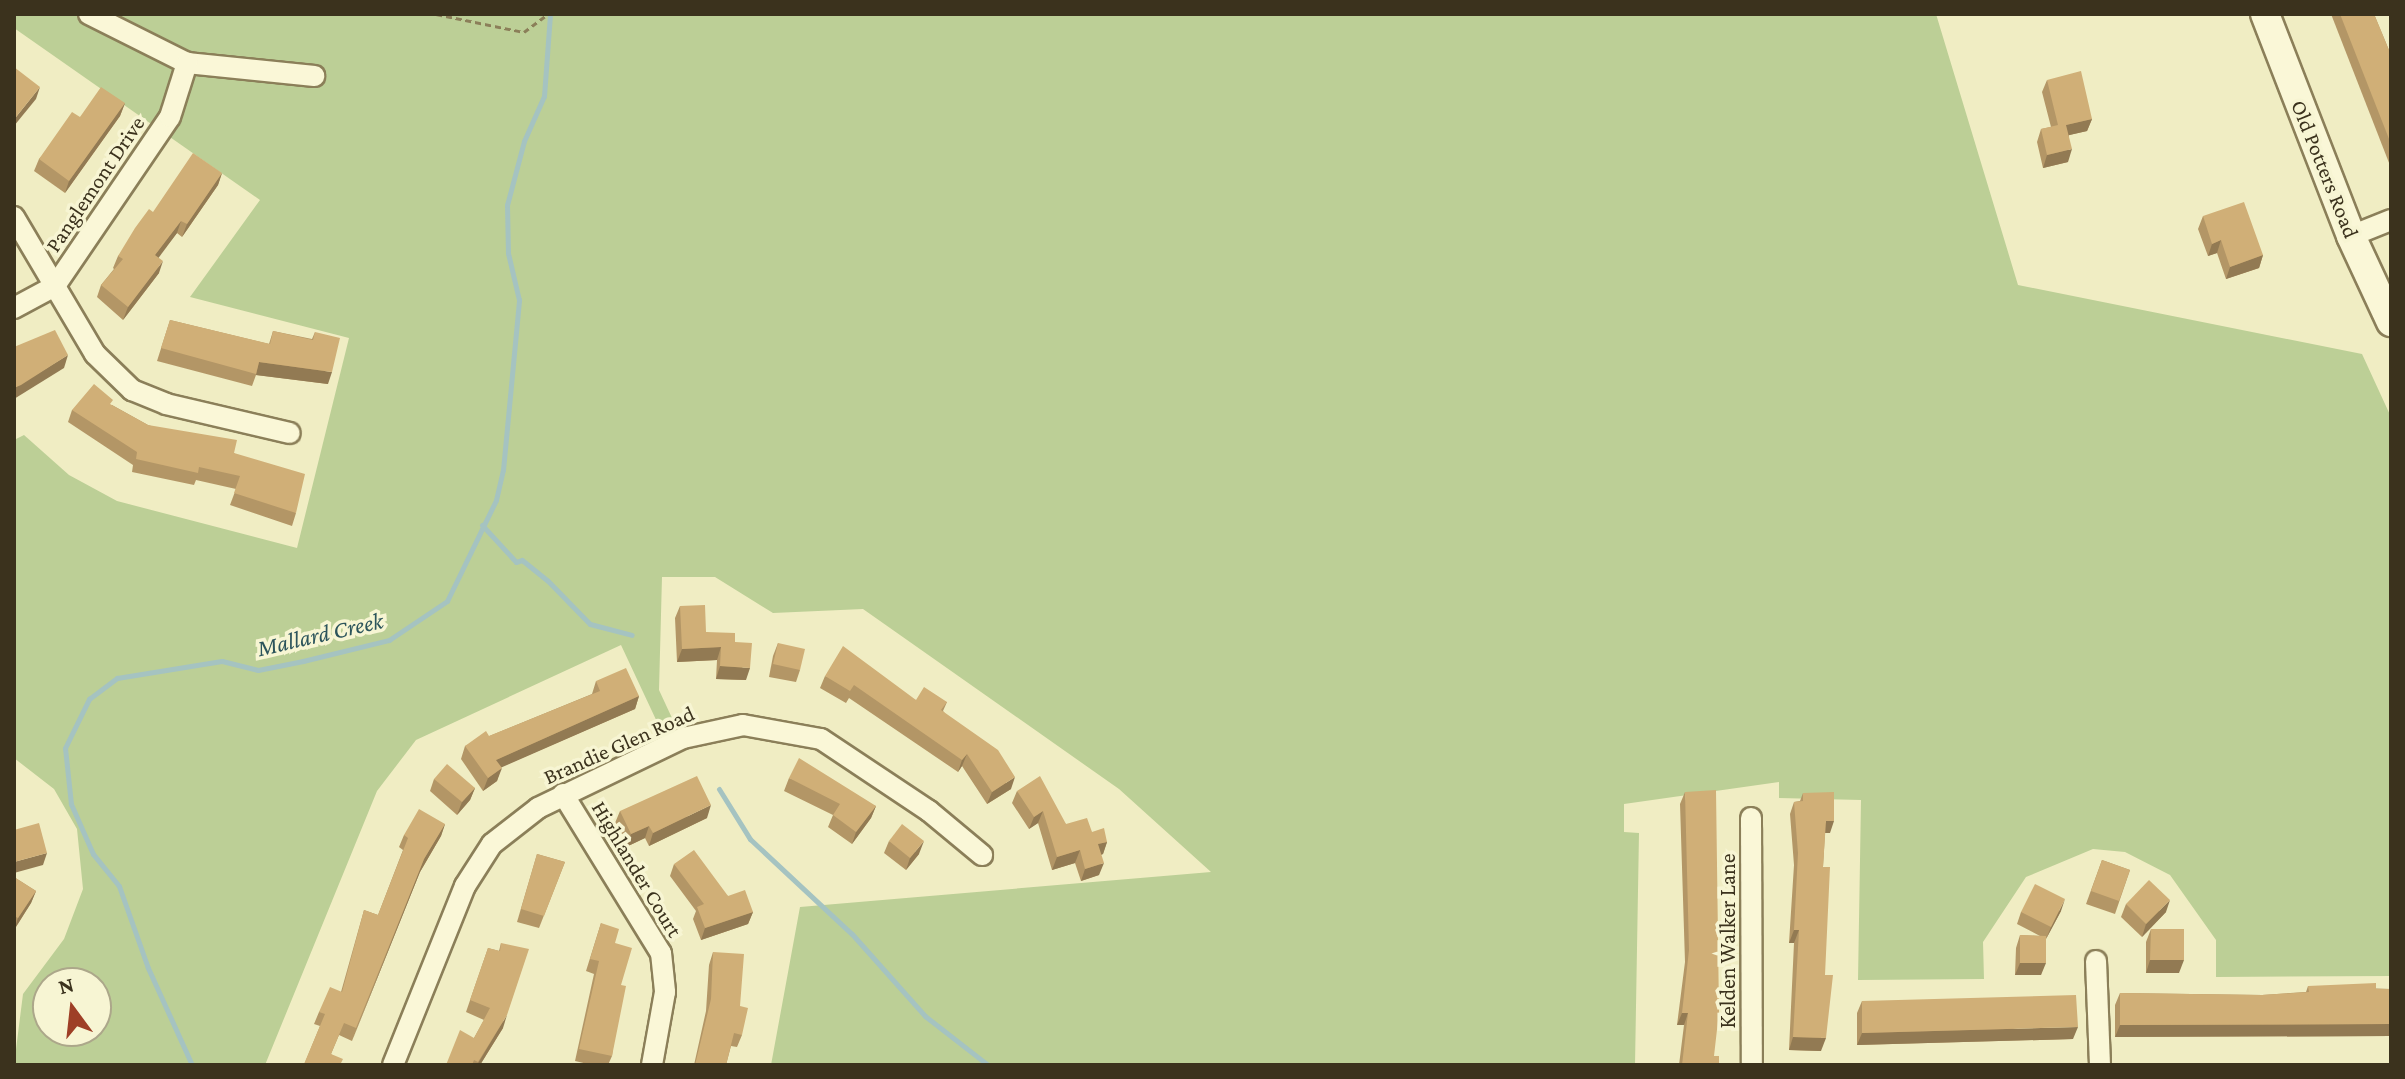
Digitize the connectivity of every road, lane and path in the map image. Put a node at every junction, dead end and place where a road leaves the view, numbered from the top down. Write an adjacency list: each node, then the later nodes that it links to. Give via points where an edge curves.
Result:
1 (89, 14): 5 (street)
2 (436, 14): 3 (path, via 524,32)
3 (548, 14)
4 (2265, 14): 9 (street, Old Potters Road)
5 (187, 63): 6 (street); 10 (street, Panglemont Drive, via 170,117)
6 (314, 76)
7 (14, 217): 10 (street)
8 (2391, 220): 9 (street)
9 (2351, 236): 12 (street, Old Potters Road)
10 (55, 286): 11 (street, Panglemont Drive); 13 (street, via 95,354 132,390 166,404)
11 (14, 308)
12 (2391, 322)
13 (290, 433)
14 (563, 794): 16 (street, Brandie Glen Road, via 683,738 743,725 772,727 798,731 842,750); 18 (street, Brandie Glen Road, via 511,827 478,863); 19 (street, Highlander Court, via 661,953 665,992)
15 (1751, 818): 20 (street, Kelden Walker Lane)
16 (982, 855)
17 (2096, 961): 21 (street)
18 (393, 1065)
19 (652, 1065)
20 (1752, 1065)
21 (2100, 1065)

